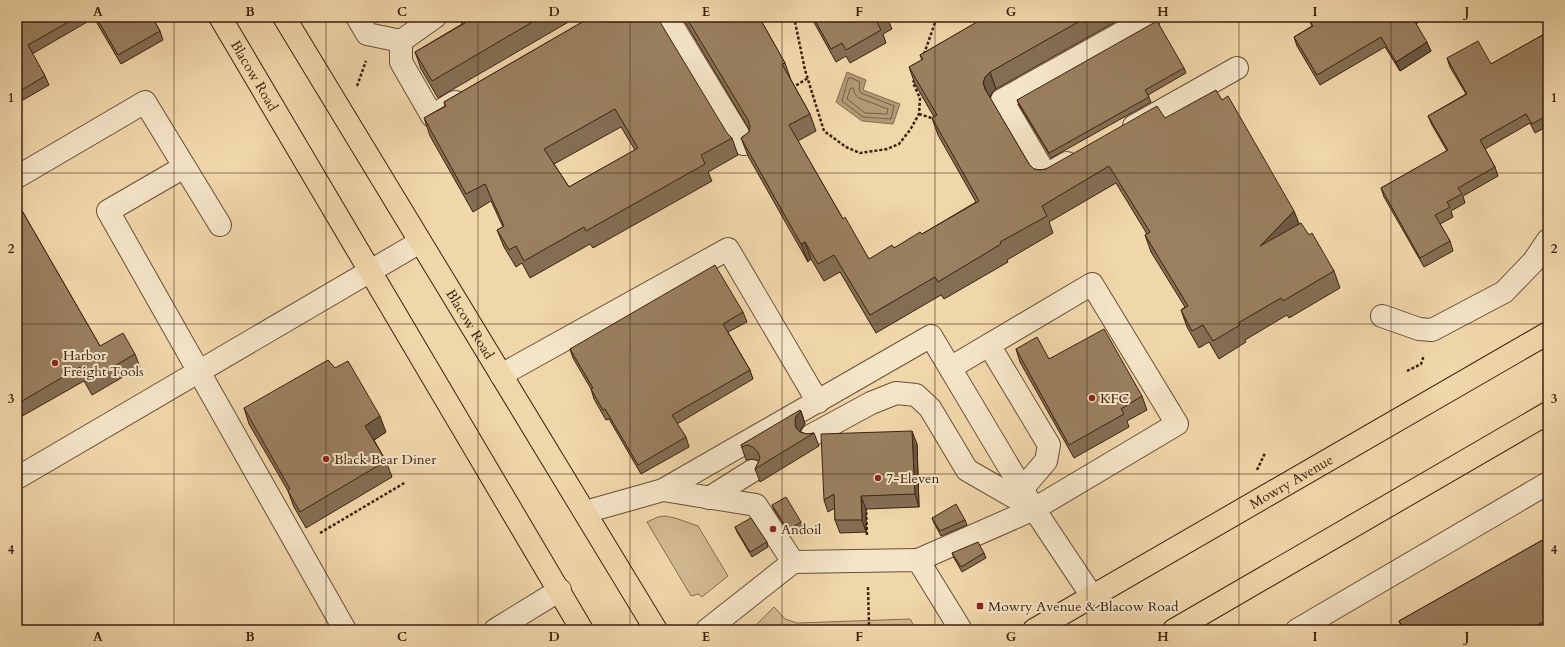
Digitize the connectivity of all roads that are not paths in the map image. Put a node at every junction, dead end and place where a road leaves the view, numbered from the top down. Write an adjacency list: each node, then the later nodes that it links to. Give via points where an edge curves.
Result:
1 (220, 17): 18 (main road, Blacow Road)
2 (284, 17): 17 (main road, Blacow Road)
3 (357, 17): 7 (street, via 367,34)
4 (435, 17): 7 (street)
5 (666, 17): 11 (street)
6 (1150, 17): 12 (street, via 1002,100 1046,175)
7 (400, 41): 9 (street, via 401,62 432,116)
8 (1237, 68): 10 (street)
9 (473, 92)
10 (1114, 137)
11 (744, 144)
12 (1087, 152)
13 (184, 167): 14 (street, via 145,102); 15 (street); 23 (street, via 108,211)
14 (17, 177)
15 (220, 225)
16 (1548, 240): 19 (street, via 1533,262 1504,292 1432,330 1419,329)
17 (420, 242): 18 (street); 24 (main road, Blacow Road)
18 (370, 272): 23 (street); 38 (main road, Blacow Road)
19 (1382, 316)
20 (1548, 333): 39 (main road, Mowry Avenue)
21 (989, 345): 22 (street); 31 (street, via 1049,445 1046,461); 34 (street, via 1092,284 1177,424)
22 (950, 368): 25 (street, via 930,336); 31 (street)
23 (199, 372): 29 (street); 40 (street)
24 (502, 375): 25 (street, via 728,249); 35 (main road, Blacow Road)
25 (818, 402): 32 (street)
26 (1548, 413): 47 (main road)
27 (812, 435): 34 (street, via 871,403 896,393 916,395 930,408 967,470)
28 (752, 471): 33 (street)
29 (17, 478)
30 (1548, 483): 48 (street)
31 (1022, 489): 34 (street)
32 (663, 490): 33 (street); 35 (street)
33 (709, 498): 37 (street, via 756,505)
34 (1034, 509): 36 (street); 39 (street)
35 (585, 512): 43 (main road, Blacow Road)
36 (918, 560): 37 (street); 45 (street)
37 (793, 562): 44 (street)
38 (560, 590): 41 (street); 42 (main road, Blacow Road)
39 (1092, 596): 46 (main road, Mowry Avenue)
40 (345, 630)
41 (495, 630)
42 (582, 630)
43 (656, 630)
44 (707, 630)
45 (961, 630)
46 (1034, 630)
47 (1174, 630)
48 (1297, 630)

